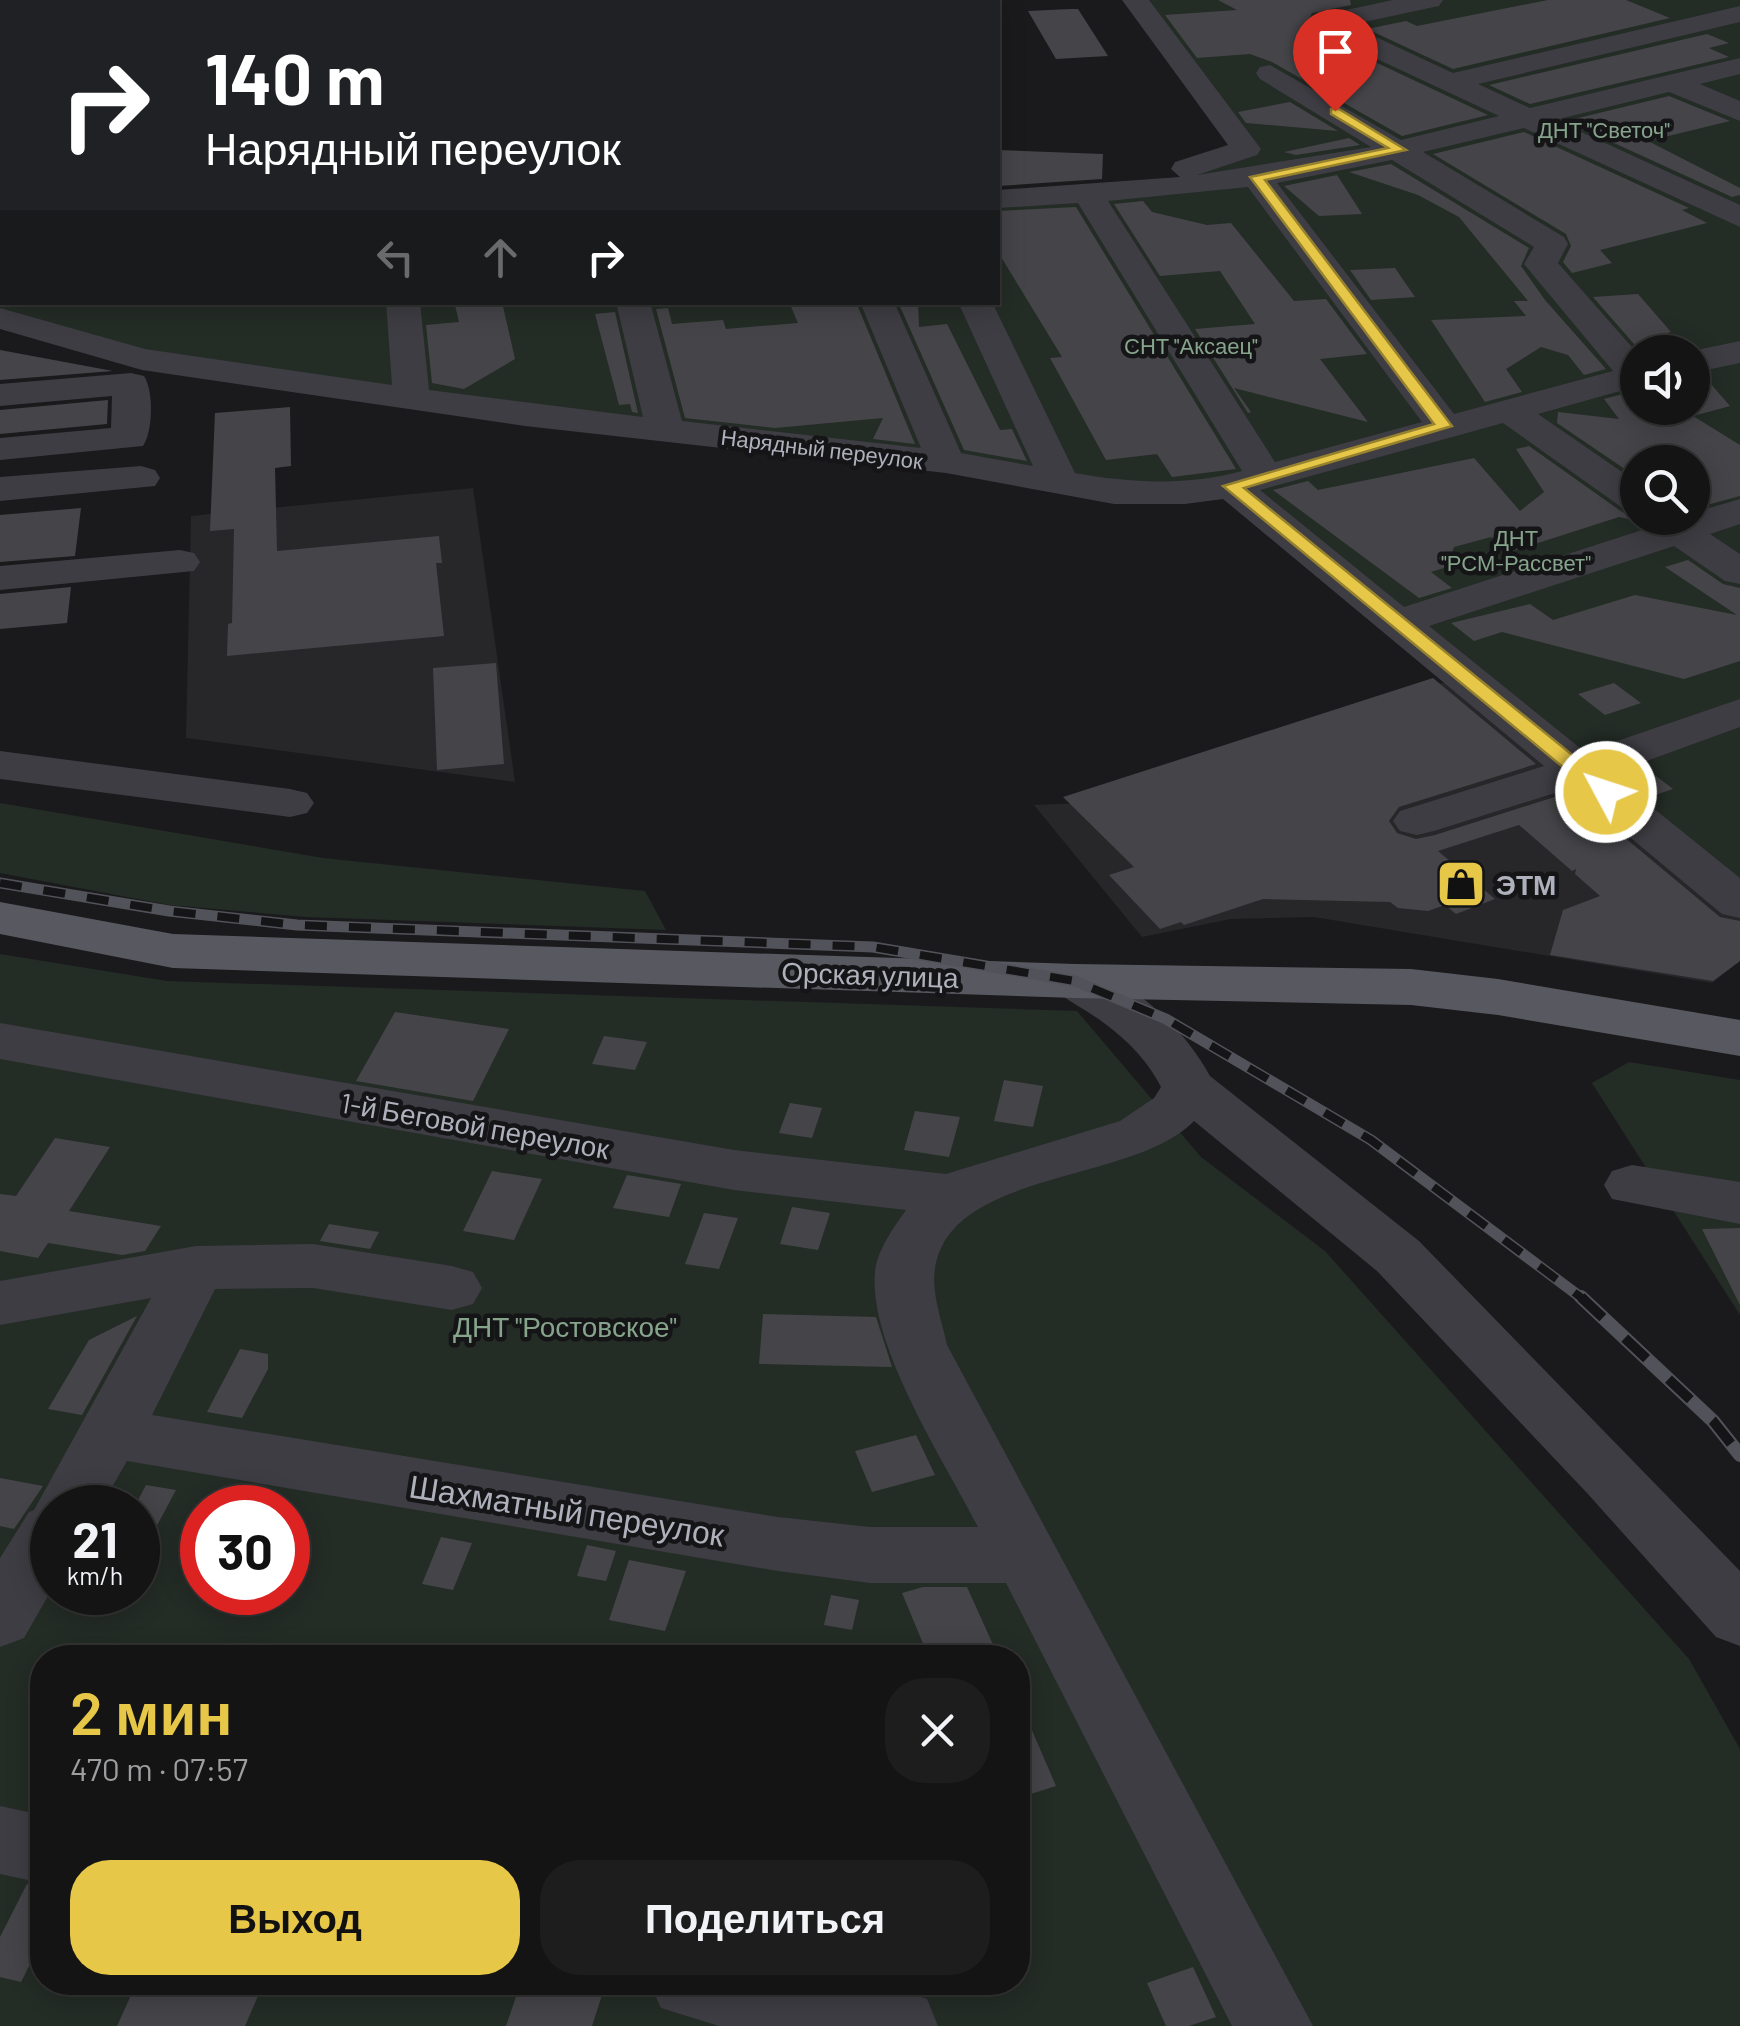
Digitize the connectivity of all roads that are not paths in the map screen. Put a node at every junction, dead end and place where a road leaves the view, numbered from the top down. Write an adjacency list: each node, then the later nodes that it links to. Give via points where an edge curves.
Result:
1 (1136, 0): 12 (street, via 1246,149 1162,178)
2 (1430, 0): 6 (street, via 1324,23)
3 (1740, 14): 6 (street)
4 (1740, 66): 7 (street)
5 (1270, 73): 10 (street)
6 (1450, 82): 9 (street)
7 (1672, 83): 8 (street); 9 (street)
8 (1740, 112)
9 (1528, 118): 10 (street); 15 (street)
10 (1400, 150): 11 (street); 23 (street, via 1552,244 1541,264)
11 (1256, 177): 12 (street); 30 (street)
12 (1158, 187): 13 (street)
13 (1087, 192): 14 (street); 35 (street)
14 (1000, 199)
15 (1740, 217)
16 (403, 305): 28 (street)
17 (634, 305): 31 (street)
18 (877, 305): 33 (street)
19 (975, 305): 36 (street)
20 (0, 318): 25 (street, Нарядный переулок)
21 (0, 342): 25 (street)
22 (1740, 352): 24 (street)
23 (1620, 355)
24 (1710, 358)
25 (142, 359): 28 (street, Нарядный переулок)
26 (1620, 379): 29 (street, Нарядный переулок)
27 (0, 395): 32 (street, via 131,384 130,438)
28 (412, 396): 31 (street, Нарядный переулок)
29 (1506, 408): 30 (street, Нарядный переулок); 38 (street)
30 (1444, 426): 35 (street, Нарядный переулок)
31 (665, 429): 33 (street, Нарядный переулок)
32 (0, 449)
33 (946, 462): 36 (street, Нарядный переулок)
34 (141, 478): 37 (street)
35 (1248, 482): 36 (street, Нарядный переулок, via 1185,492); 46 (street)
36 (1060, 484)
37 (0, 489)
38 (1620, 489)
39 (1740, 510): 40 (street)
40 (1710, 516)
41 (1639, 535): 46 (street)
42 (1685, 535): 44 (street)
43 (180, 562): 45 (street)
44 (1740, 572)
45 (0, 578)
46 (1398, 622): 49 (street)
47 (1740, 712): 49 (street)
48 (0, 765): 50 (street)
49 (1579, 770): 51 (street); 52 (street)
50 (290, 803)
51 (1417, 820)
52 (1740, 904)
53 (0, 918): 54 (main road, Орская улица, via 173,951)
54 (1075, 981): 55 (main road, Орская улица, via 1411,986); 57 (street, via 1140,1020 1174,1056)
55 (1740, 1038)
56 (0, 1041): 59 (street, 1-й Беговой переулок, via 734,1170)
57 (1188, 1088): 59 (street, via 1173,1111 1140,1135); 69 (street, via 1398,1256)
58 (1632, 1185): 60 (street)
59 (953, 1195): 66 (street, via 930,1220 904,1268 916,1345)
60 (1740, 1203)
61 (196, 1268): 62 (street, via 313,1266); 63 (street); 64 (street)
62 (452, 1288)
63 (0, 1303)
64 (111, 1433): 65 (street); 66 (street, Шахматный переулок, via 778,1544 870,1555)
65 (80, 1485)
66 (1025, 1554): 74 (street)
67 (30, 1565): 68 (street)
68 (3, 1606)
69 (1740, 1617)
70 (0, 1840): 71 (street)
71 (30, 1846)
72 (750, 1995): 73 (street)
73 (899, 2026)
74 (1274, 2026)

